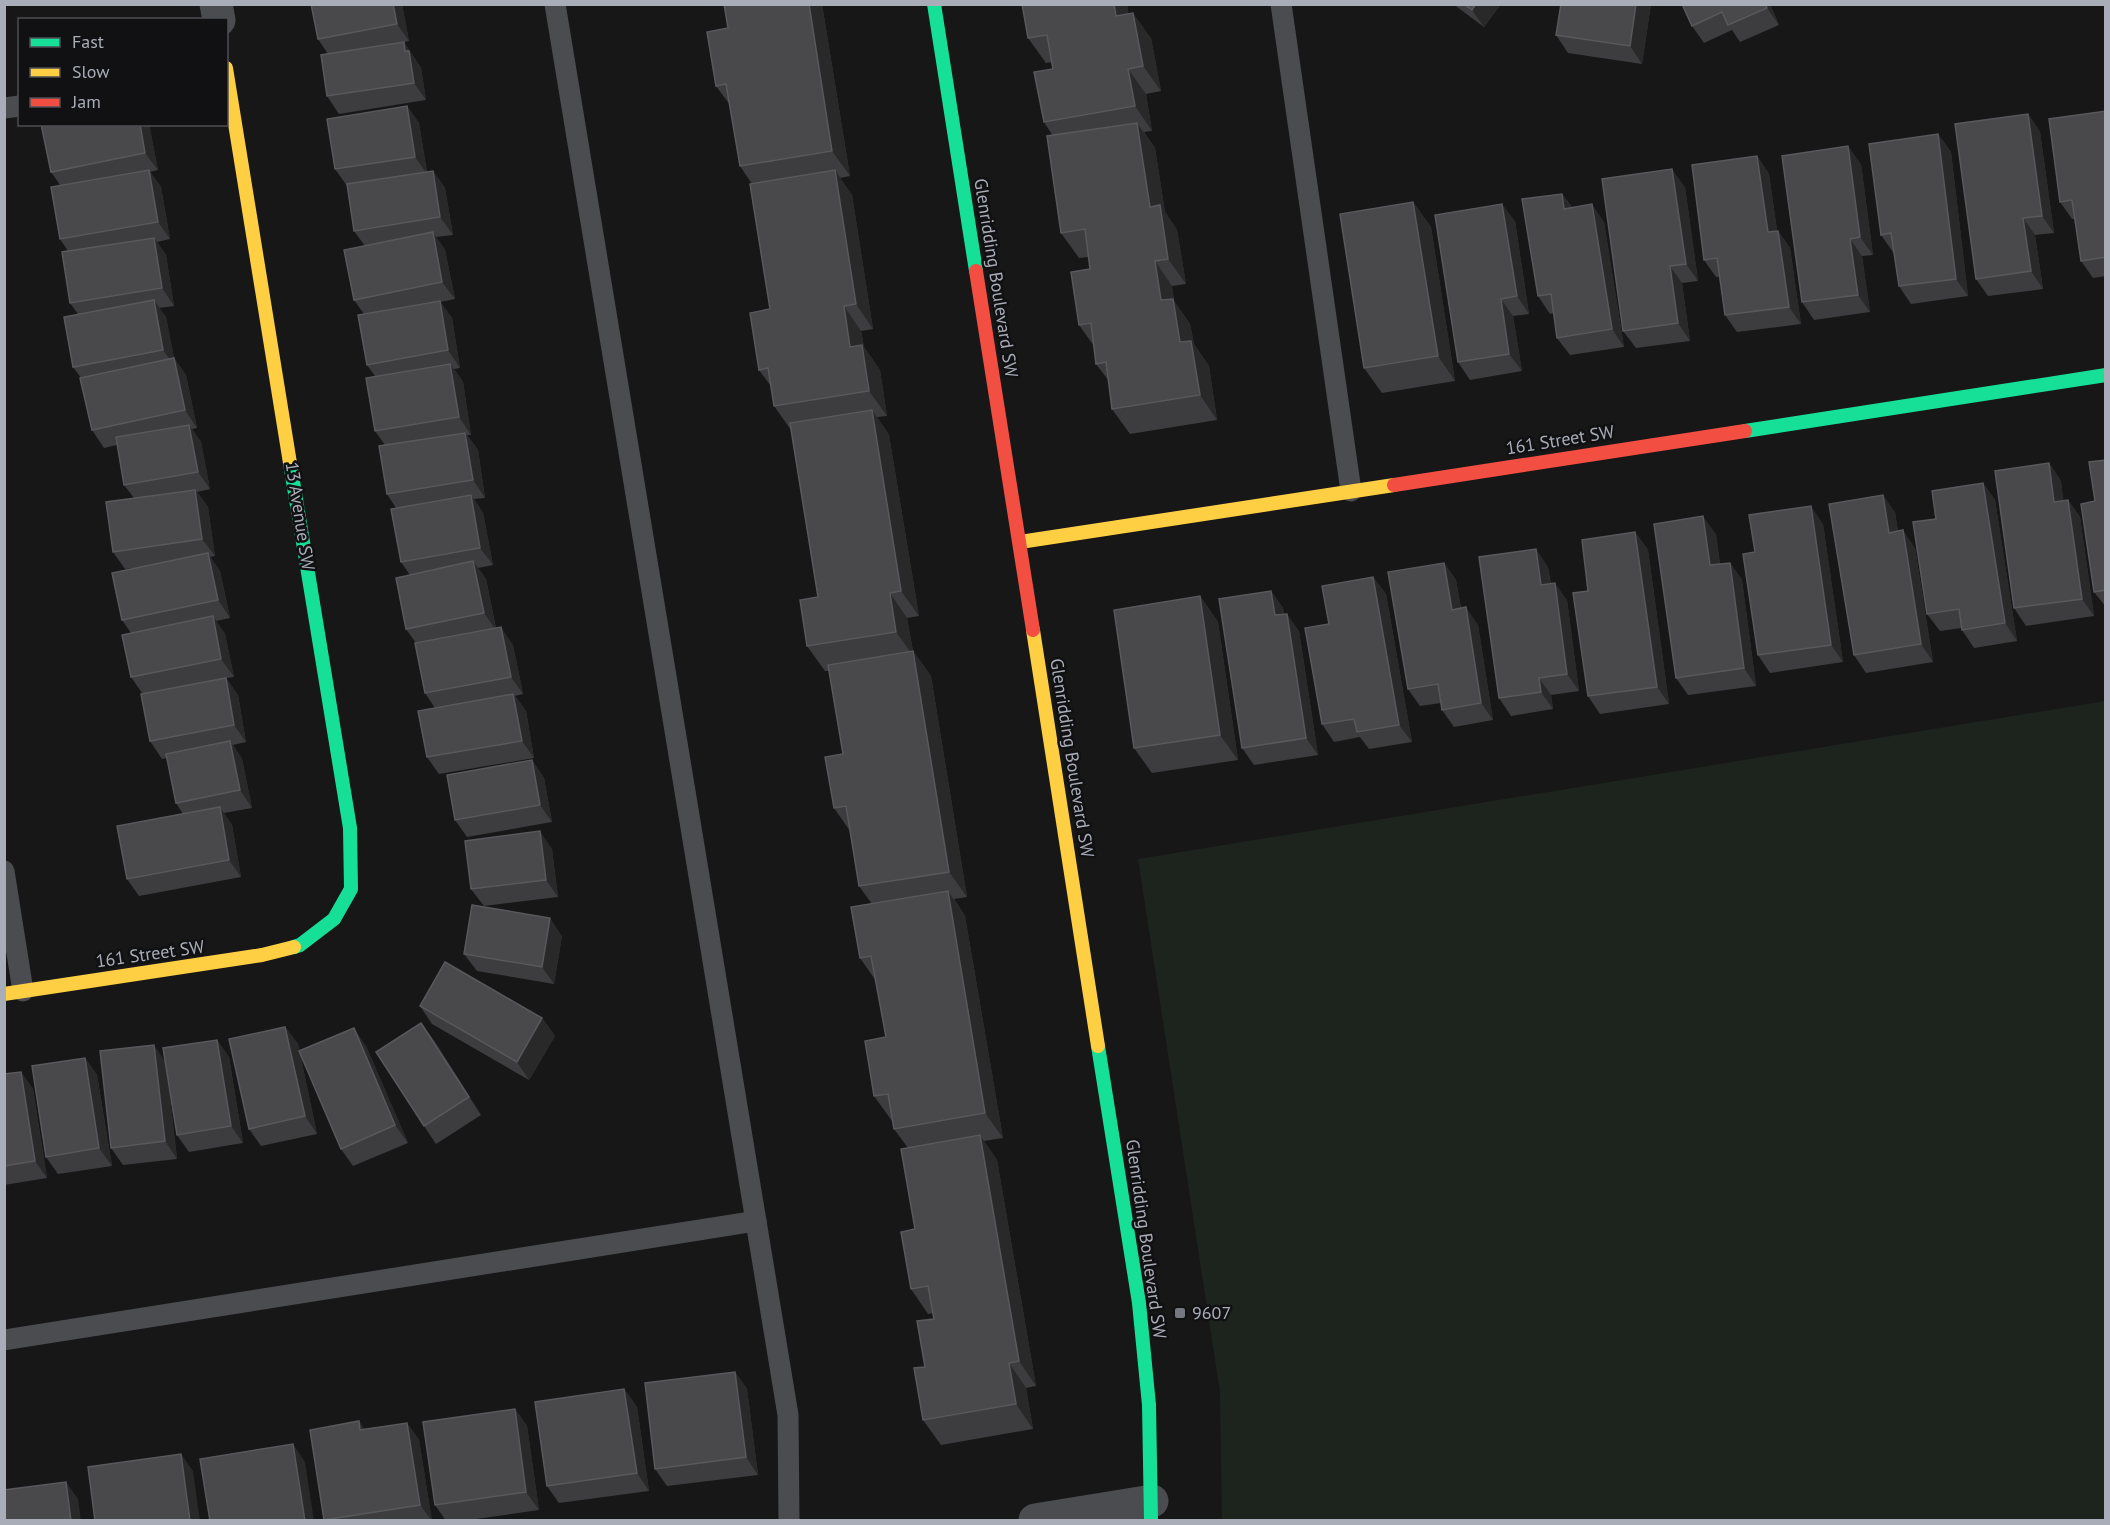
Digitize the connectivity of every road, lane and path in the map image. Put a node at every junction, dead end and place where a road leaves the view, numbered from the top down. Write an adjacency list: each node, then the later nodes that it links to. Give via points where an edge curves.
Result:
1 (555, 4): 11 (lane)
2 (934, 4): 7 (street, Glenridding Boulevard SW)
3 (1281, 4): 6 (lane)
4 (228, 81): 9 (street, 13 Avenue SW, via 350,828 351,889 334,919)
5 (2106, 375): 6 (street, 161 Street SW)
6 (1351, 491): 7 (street, 161 Street SW)
7 (1020, 542): 13 (street, Glenridding Boulevard SW, via 1139,1303 1149,1405)
8 (4, 871): 10 (lane)
9 (300, 945): 10 (street, 161 Street SW, via 262,956)
10 (14, 992)
11 (756, 1221): 12 (lane); 14 (lane, via 788,1415)
12 (4, 1340)
13 (1151, 1511): 15 (street)
14 (789, 1521)
15 (1035, 1521)

